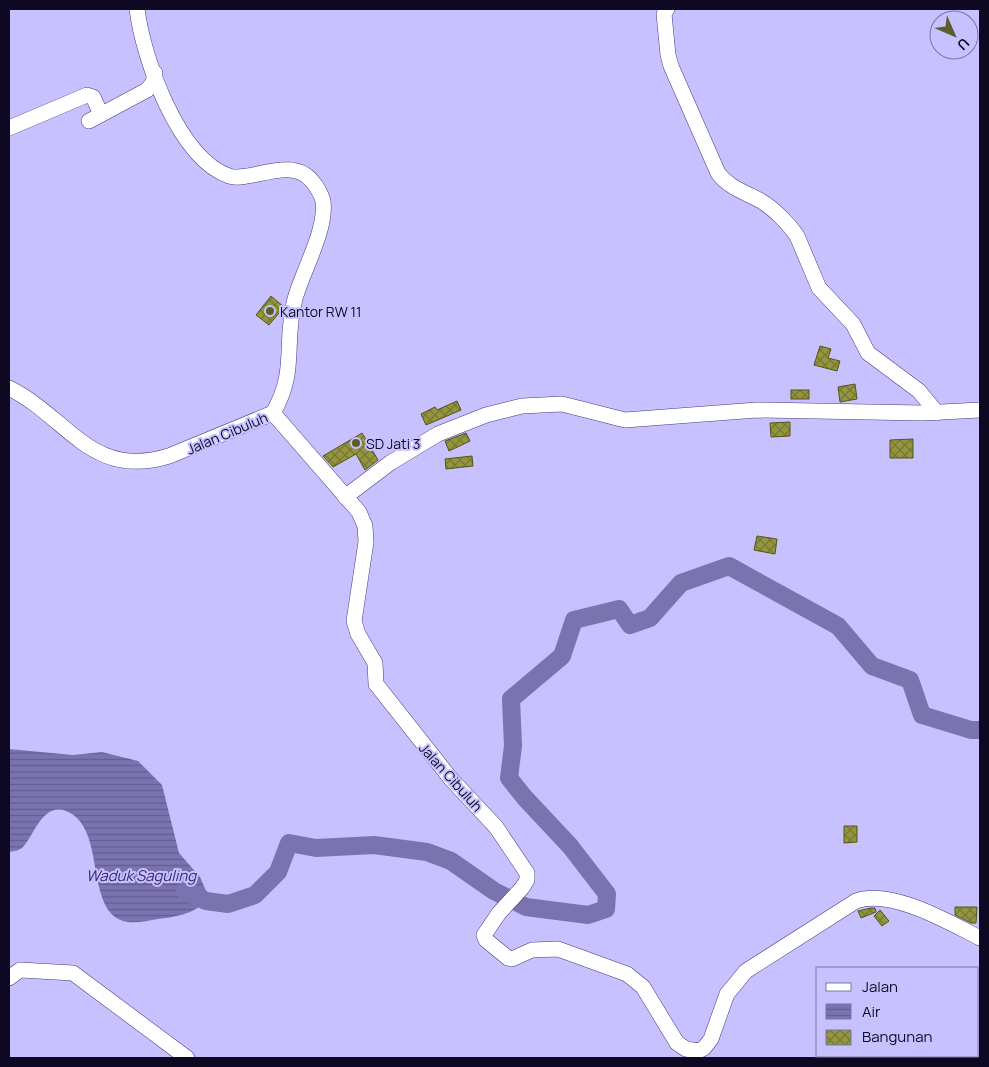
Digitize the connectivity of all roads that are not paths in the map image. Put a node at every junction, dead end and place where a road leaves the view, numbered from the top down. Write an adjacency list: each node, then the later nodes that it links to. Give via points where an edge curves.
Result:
1 (137, 9): 3 (street)
2 (667, 9): 8 (street, via 664,14 668,55 718,172 740,191 763,202 792,230 819,288 853,324 868,353 919,390)
3 (155, 73): 4 (street, via 147,90 95,117 93,98 87,94); 7 (street, via 168,108 194,150 221,172 236,177 295,170 309,177 321,194 323,204 319,231 292,311 290,370)
4 (9, 128)
5 (9, 388): 7 (street, Jalan Cibuluh, via 41,408 102,456 128,462 169,456)
6 (980, 410): 8 (street)
7 (273, 413): 9 (street, Jalan Cibuluh)
8 (937, 413): 9 (street, via 757,410 625,420 562,404 522,406 486,414 438,434 390,463)
9 (345, 498): 10 (street, Jalan Cibuluh, via 359,512 365,526 366,542 354,621 375,663 376,684 451,779 496,827 525,868 527,877 522,888 498,913 484,936 507,958 540,948 558,949 627,974 643,987 677,1043 698,1051 711,1039 727,994 746,971 856,901 887,900 923,911)
10 (980, 938)
11 (9, 978): 12 (street, via 20,970 73,973)
12 (187, 1058)

